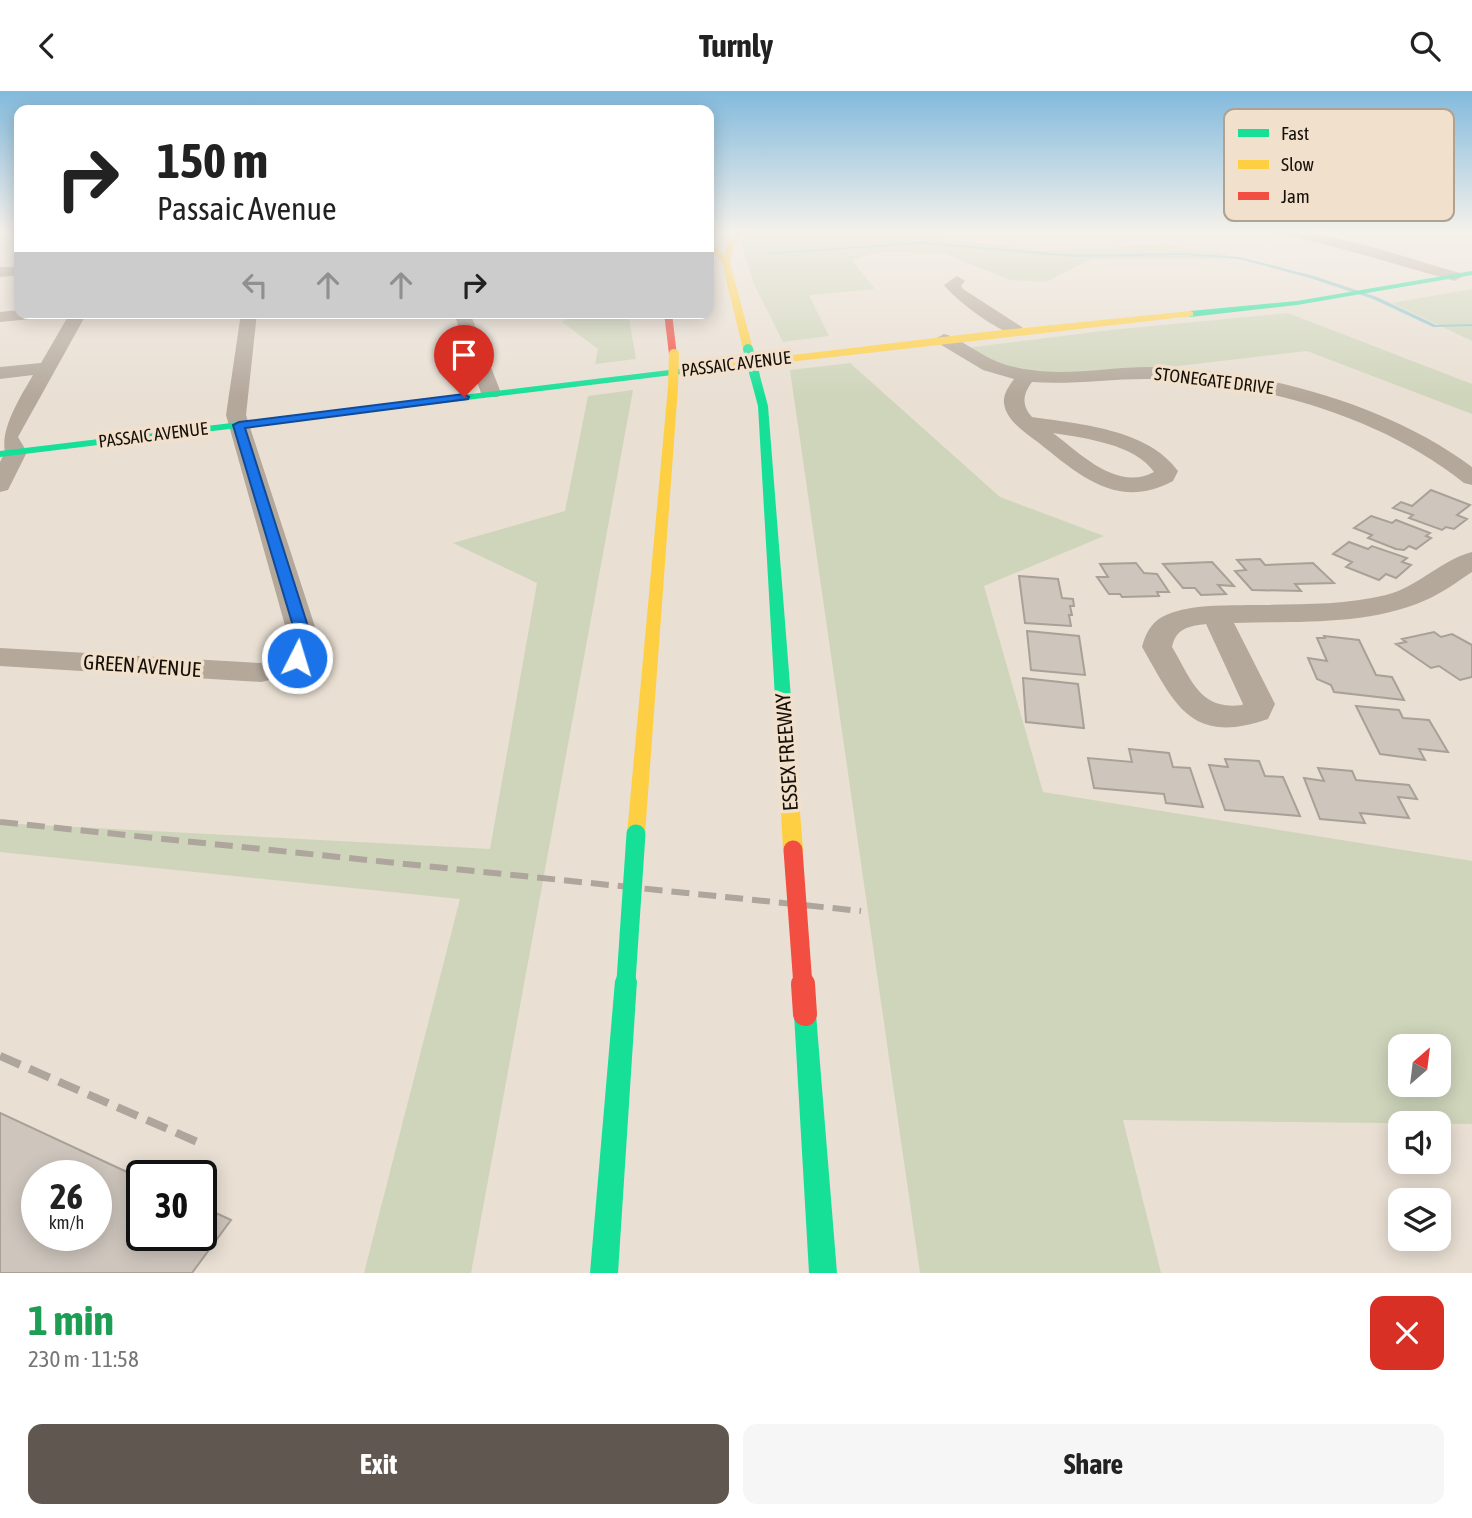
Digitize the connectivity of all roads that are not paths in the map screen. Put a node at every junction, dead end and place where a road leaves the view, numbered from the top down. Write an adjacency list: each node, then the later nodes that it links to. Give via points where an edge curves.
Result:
1 (732, 285): 23 (main road, ESSEX FREEWAY, bridge, via 763,406)
2 (952, 285): 8 (street)
3 (1408, 285): 8 (main road, PASSAIC AVENUE)
4 (75, 319): 10 (street)
5 (248, 319): 15 (street, via 236,415)
6 (464, 319): 13 (street)
7 (669, 319): 22 (main road, bridge, via 673,387)
8 (1016, 331): 9 (main road, PASSAIC AVENUE)
9 (944, 339): 12 (street, STONEGATE DRIVE, via 989,365); 13 (main road, PASSAIC AVENUE)
10 (46, 369): 11 (street); 16 (street, via 7,437)
11 (0, 373)
12 (1027, 375): 14 (street, via 1015,389 1014,404); 17 (street, STONEGATE DRIVE, via 1190,374 1266,384 1303,394 1398,434)
13 (491, 393): 15 (main road, PASSAIC AVENUE)
14 (1025, 422): 14 (street, via 1104,479 1130,485 1165,476 1156,460 1111,438)
15 (239, 425): 16 (main road, PASSAIC AVENUE); 21 (street, GREEN AVENUE, via 303,636 297,658 261,674)
16 (8, 453): 18 (street)
17 (1472, 478)
18 (0, 485)
19 (1472, 560): 20 (street, via 1406,598 1359,607)
20 (1216, 615)
21 (0, 657)
22 (604, 1273)
23 (823, 1273)

